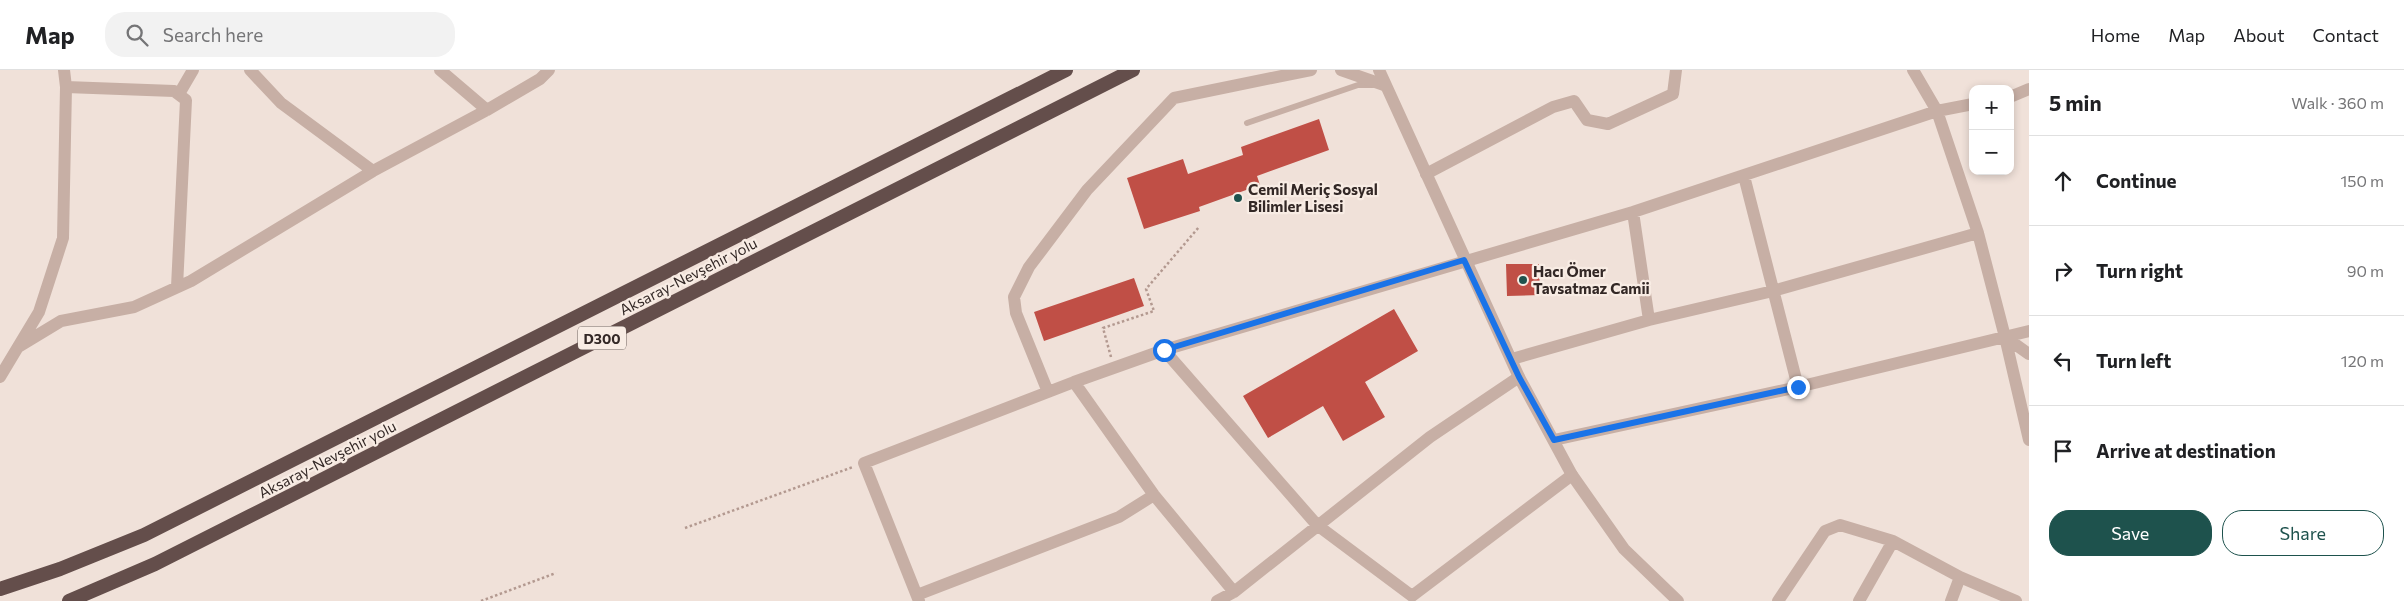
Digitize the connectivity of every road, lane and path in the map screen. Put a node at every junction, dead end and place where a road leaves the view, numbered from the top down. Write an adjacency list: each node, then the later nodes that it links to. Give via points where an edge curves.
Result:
1 (64, 70): 14 (street)
2 (194, 70): 16 (street)
3 (250, 70): 22 (street, via 281,103)
4 (440, 70): 19 (street)
5 (548, 70): 19 (street)
6 (1066, 70): 54 (highway, Aksaray-Nevşehir yolu / D300, via 144,535)
7 (1133, 70): 58 (highway, Aksaray-Nevşehir yolu / D300, via 155,564)
8 (1311, 70): 43 (street, via 1174,98 1087,190 1029,267 1014,297 1016,313)
9 (1341, 70): 13 (street)
10 (1379, 70): 13 (street)
11 (1676, 70): 23 (street, via 1673,94 1608,124 1588,120 1574,101 1552,107)
12 (1913, 70): 20 (street)
13 (1384, 85): 21 (lane, via 1358,85); 23 (street)
14 (66, 86): 16 (street, via 174,91); 34 (street, via 64,238 39,312)
15 (2029, 89): 17 (street)
16 (179, 94): 29 (street, via 186,100)
17 (2014, 95)
18 (1969, 105): 20 (street)
19 (487, 110): 22 (street)
20 (1937, 111): 24 (street); 27 (street)
21 (1248, 122)
22 (372, 171): 29 (street, via 191,281)
23 (1426, 174): 28 (street)
24 (1744, 176): 25 (street); 30 (street)
25 (1633, 212): 28 (street); 31 (street)
26 (1199, 227): 38 (path, via 1146,289 1154,311 1103,328)
27 (1978, 233): 30 (street); 33 (street)
28 (1464, 260): 35 (street); 37 (street)
29 (177, 286): 34 (street, via 134,307 61,321)
30 (1773, 291): 31 (street); 42 (street)
31 (1649, 320): 37 (street)
32 (2029, 331): 33 (street)
33 (2004, 337): 36 (street); 42 (street); 45 (street)
34 (18, 348): 39 (street)
35 (1164, 350): 38 (street); 49 (street)
36 (2029, 354)
37 (1512, 359): 40 (street)
38 (1114, 368): 41 (street)
39 (0, 377)
40 (1519, 377): 44 (street); 49 (street, via 1430,437)
41 (1074, 382): 43 (street); 48 (street)
42 (1798, 387): 44 (street)
43 (1048, 392): 46 (street)
44 (1554, 440): 47 (street)
45 (2029, 440)
46 (864, 463): 50 (path); 56 (street)
47 (1572, 475): 57 (street); 61 (street, via 1624,549)
48 (1154, 494): 55 (street); 56 (street, via 1119,517)
49 (1317, 524): 55 (street); 57 (street)
50 (686, 528)
51 (1893, 541): 53 (street); 62 (street, via 1840,525 1824,531); 63 (street)
52 (556, 573): 59 (path)
53 (1960, 577): 64 (street); 65 (street)
54 (0, 589)
55 (1234, 592): 60 (street)
56 (918, 598)
57 (1412, 599)
58 (69, 601)
59 (481, 601)
60 (1217, 601)
61 (1678, 601)
62 (1778, 601)
63 (1859, 601)
64 (1951, 601)
65 (2016, 601)

